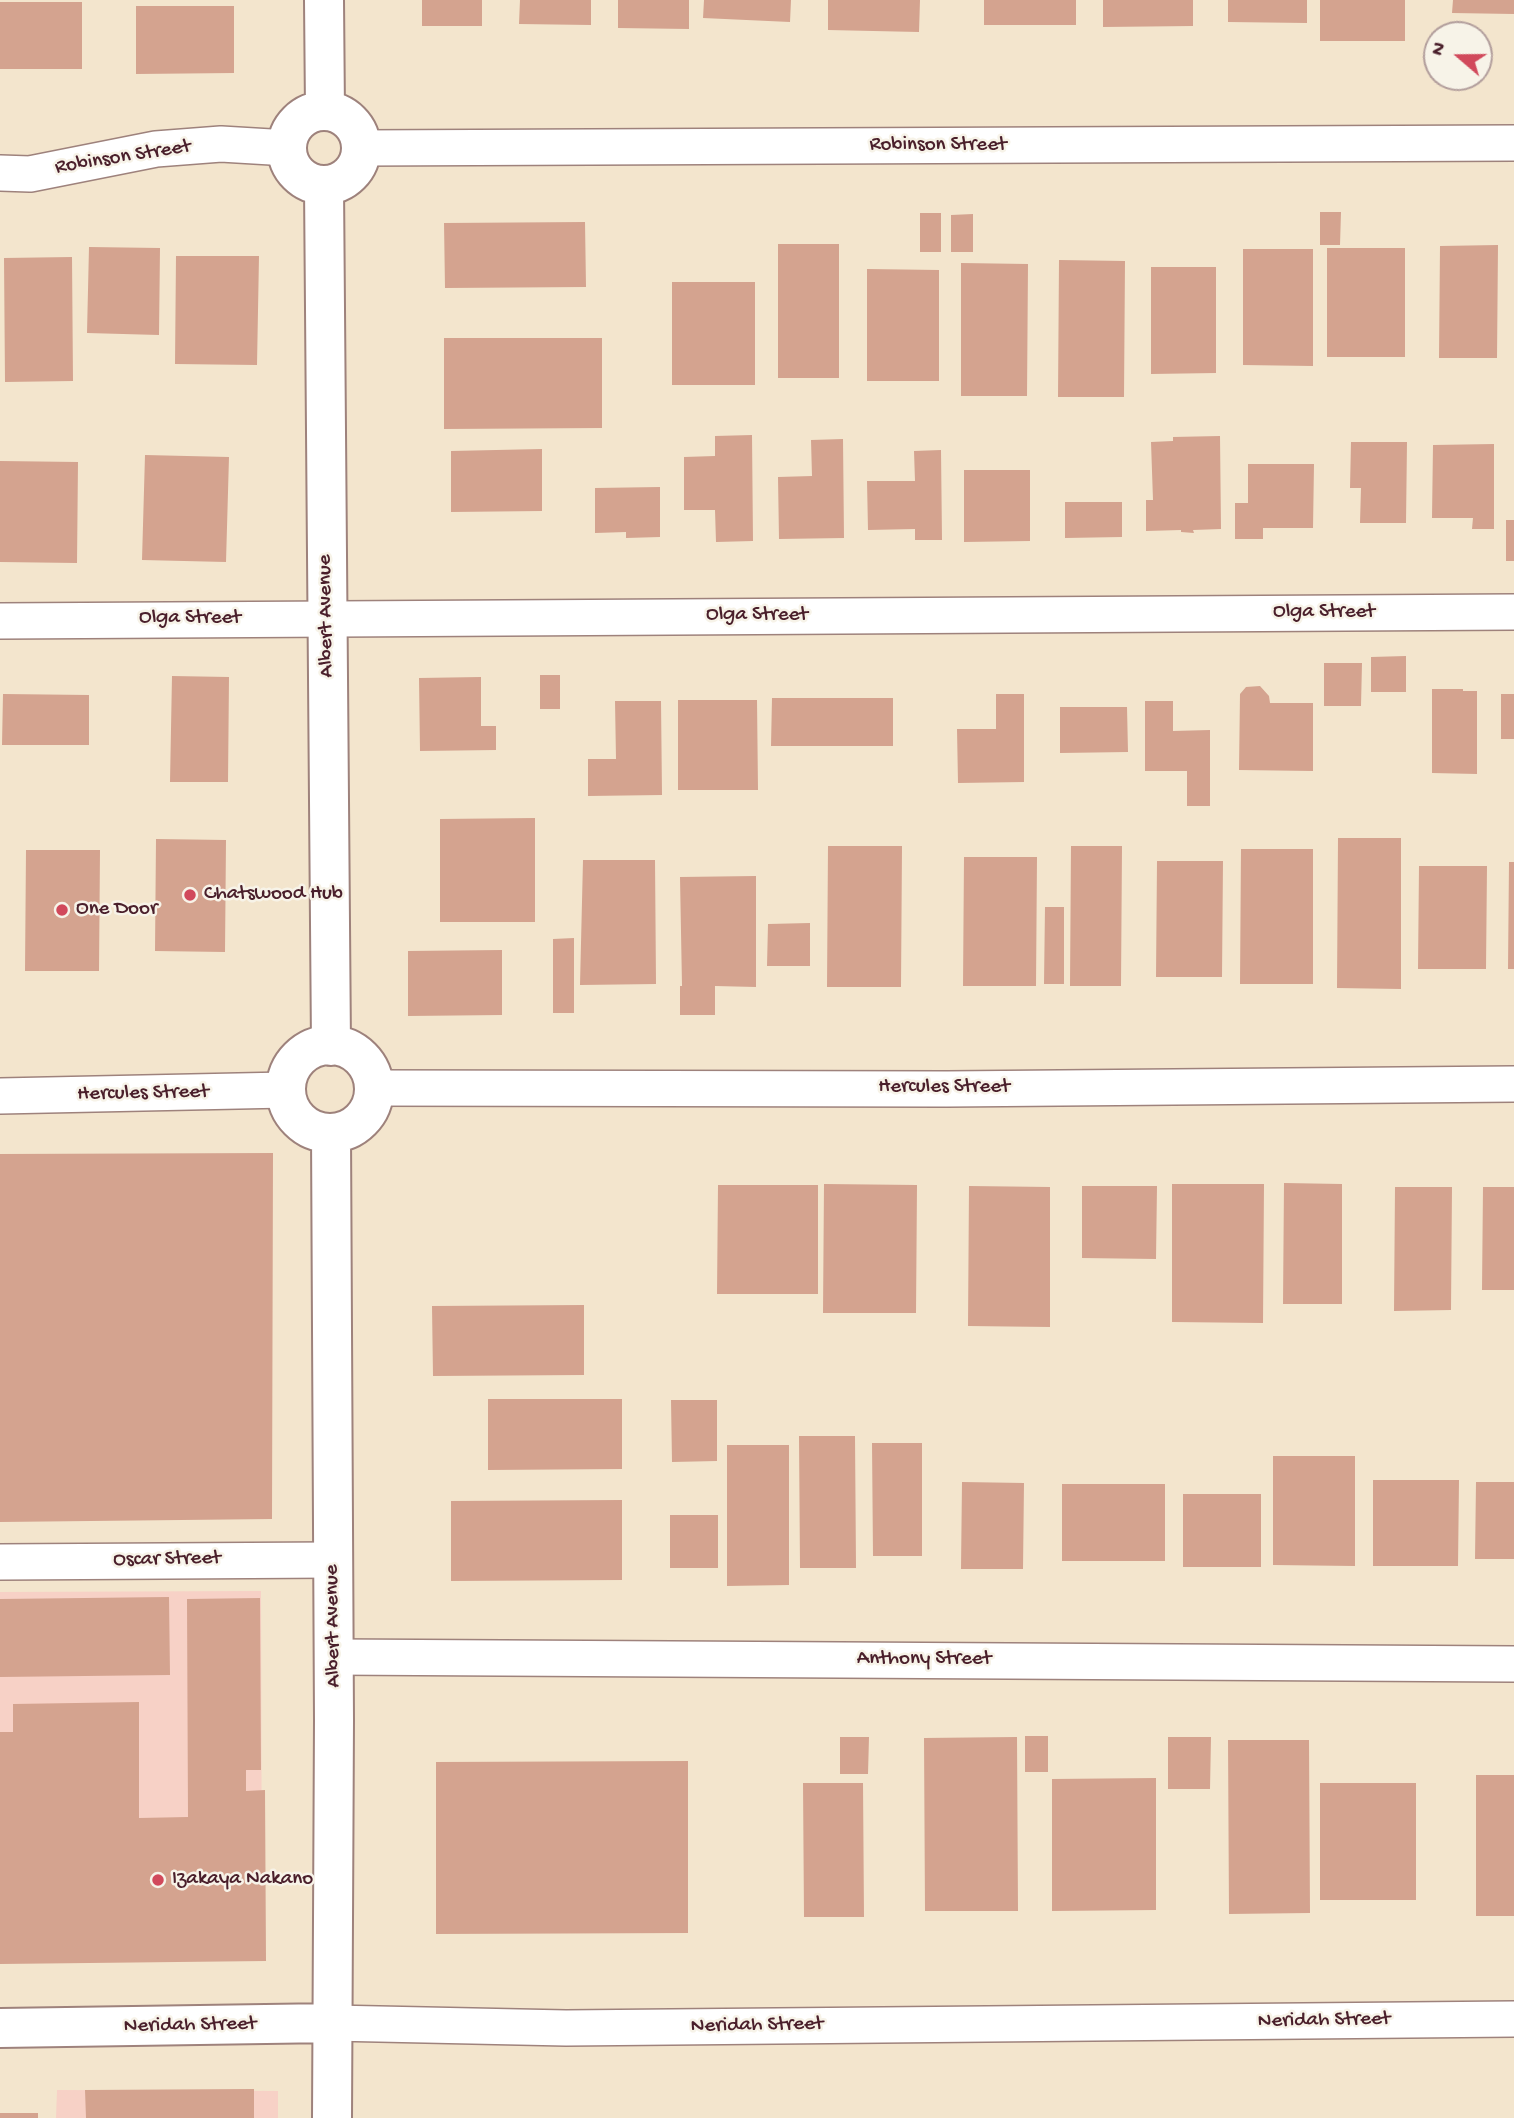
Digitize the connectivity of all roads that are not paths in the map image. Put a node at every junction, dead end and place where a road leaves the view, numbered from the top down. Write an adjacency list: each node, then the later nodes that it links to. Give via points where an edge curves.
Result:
1 (324, 0): 2 (street)
2 (325, 111): 4 (street, via 298,122); 5 (street, via 350,122)
3 (1514, 143): 5 (street, Robinson Street)
4 (288, 148): 6 (street, Robinson Street, via 221,144 156,149 30,174); 7 (street, via 298,175)
5 (362, 148): 7 (street, via 350,175)
6 (0, 173)
7 (324, 186): 9 (street, Albert Avenue)
8 (1514, 612): 9 (street, Olga Street)
9 (327, 618): 10 (street, Olga Street); 11 (street, Albert Avenue)
10 (0, 621)
11 (331, 1046): 13 (street, via 355,1053 365,1063); 14 (street, via 304,1054 294,1064)
12 (1514, 1084): 13 (street, Hercules Street)
13 (373, 1088): 16 (street, via 371,1105 361,1120 347,1130)
14 (286, 1090): 15 (street, Hercules Street); 16 (street, via 289,1107 299,1122 314,1131)
15 (0, 1096)
16 (331, 1133): 17 (street, Albert Avenue)
17 (333, 1560): 18 (street, Oscar Street); 19 (street, Albert Avenue)
18 (0, 1562)
19 (334, 1657): 20 (street, Anthony Street); 22 (street, Albert Avenue)
20 (1514, 1664)
21 (1514, 2019): 22 (street, Neridah Street, via 566,2028)
22 (332, 2023): 23 (street, Neridah Street); 24 (street, Albert Avenue)
23 (0, 2028)
24 (332, 2118)

